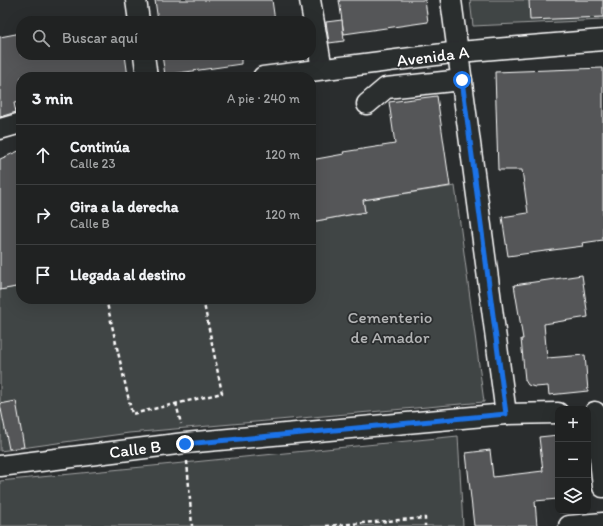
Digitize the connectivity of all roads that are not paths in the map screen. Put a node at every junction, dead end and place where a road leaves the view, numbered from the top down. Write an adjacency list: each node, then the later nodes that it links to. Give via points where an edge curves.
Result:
1 (136, 0): 4 (street)
2 (310, 0): 5 (street)
3 (451, 0): 8 (street)
4 (138, 16)
5 (313, 16)
6 (316, 34): 10 (street)
7 (603, 40): 8 (street, Avenida A)
8 (458, 52): 10 (street, Avenida A); 13 (street)
9 (145, 60): 11 (street)
10 (322, 69): 12 (street, Avenida A)
11 (146, 72)
12 (300, 72)
13 (462, 80): 14 (street, via 386,88); 19 (street)
14 (367, 104)
15 (16, 125): 16 (street)
16 (0, 128)
17 (595, 412): 21 (street)
18 (555, 413): 19 (street, Calle B)
19 (506, 414): 20 (street, Calle B, via 185,444)
20 (0, 466)
21 (603, 487)
22 (603, 522): 23 (street)
23 (569, 526)

